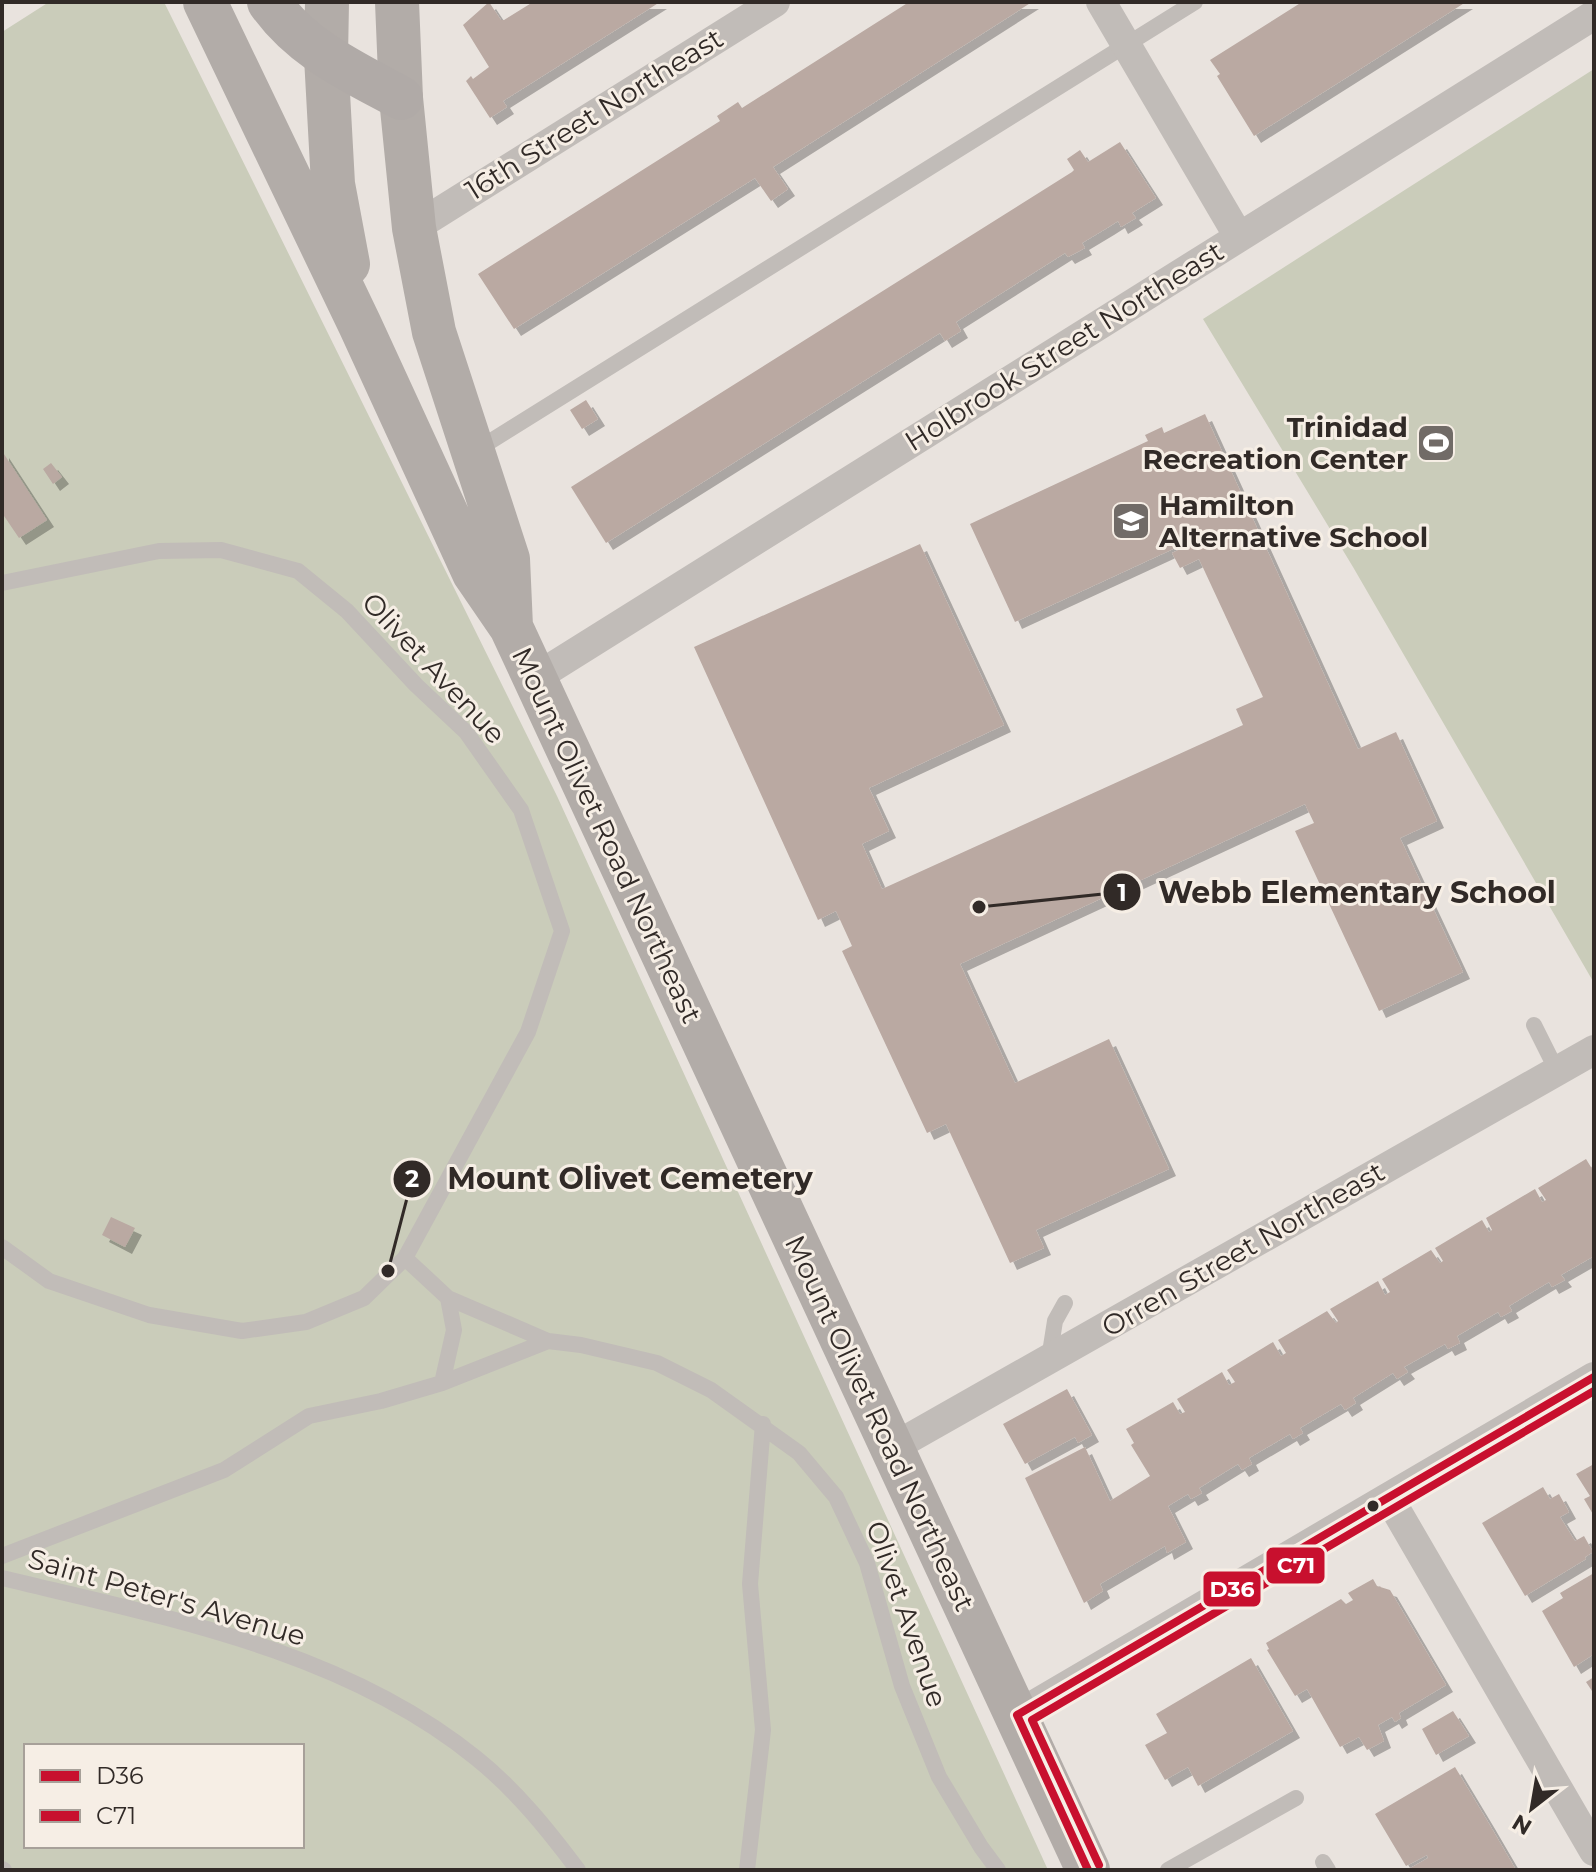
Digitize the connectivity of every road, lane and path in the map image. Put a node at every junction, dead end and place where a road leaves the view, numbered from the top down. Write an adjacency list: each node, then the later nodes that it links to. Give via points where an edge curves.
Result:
1 (205, 2): 14 (main road, Mount Olivet Road Northeast)
2 (269, 2): 10 (main road, via 284,23)
3 (327, 2): 10 (main road, Mount Olivet Road Northeast)
4 (397, 2): 11 (main road, Mount Olivet Road Northeast)
5 (775, 2): 12 (street, 16th Street Northeast)
6 (1101, 2): 9 (street)
7 (1195, 2): 9 (lane)
8 (1594, 15): 13 (street, Holbrook Street Northeast)
9 (1127, 46): 13 (street); 15 (lane)
10 (326, 57): 11 (main road); 14 (main road, Mount Olivet Road Northeast, via 333,184)
11 (401, 98): 12 (main road, Mount Olivet Road Northeast)
12 (414, 228): 15 (main road, Mount Olivet Road Northeast, via 434,332)
13 (1239, 237): 18 (street, Holbrook Street Northeast)
14 (360, 325): 17 (main road, Mount Olivet Road Northeast, via 474,573)
15 (473, 452): 17 (main road, Mount Olivet Road Northeast, via 508,559)
16 (2, 583): 23 (lane, Olivet Avenue, via 159,551 221,550 298,571 347,611 466,732 521,810 562,931 528,1032)
17 (511, 627): 18 (main road, Mount Olivet Road Northeast)
18 (535, 678): 31 (main road, Mount Olivet Road Northeast)
19 (1534, 1025): 21 (lane)
20 (1594, 1050): 21 (street, Orren Street Northeast)
21 (1557, 1071): 27 (street, Orren Street Northeast)
22 (2, 1247): 23 (lane, via 49,1281 149,1315 242,1331 306,1322 364,1298)
23 (405, 1258): 24 (lane, Olivet Avenue)
24 (448, 1298): 26 (lane, Olivet Avenue); 29 (lane, via 454,1330)
25 (1065, 1303): 27 (lane, via 1055,1321)
26 (548, 1341): 29 (lane); 30 (lane, Olivet Avenue, via 657,1363)
27 (1049, 1359): 31 (street, Orren Street Northeast)
28 (1594, 1377): 32 (street)
29 (442, 1383): 33 (lane, via 309,1416 224,1470)
30 (763, 1424): 39 (lane, via 750,1584 763,1730); 40 (lane, Olivet Avenue, via 799,1453 836,1497 867,1563 902,1686 939,1777)
31 (892, 1448): 35 (main road, Mount Olivet Road Northeast)
32 (1389, 1498): 35 (street); 37 (street)
33 (2, 1556)
34 (2, 1578): 38 (lane, Saint Peter's Avenue, via 272,1649 392,1701 476,1758 537,1816)
35 (1017, 1715): 41 (main road, Mount Olivet Road Northeast)
36 (1296, 1798): 42 (lane)
37 (1594, 1851)
38 (578, 1870)
39 (747, 1870)
40 (998, 1870)
41 (1088, 1870)
42 (1168, 1870)

